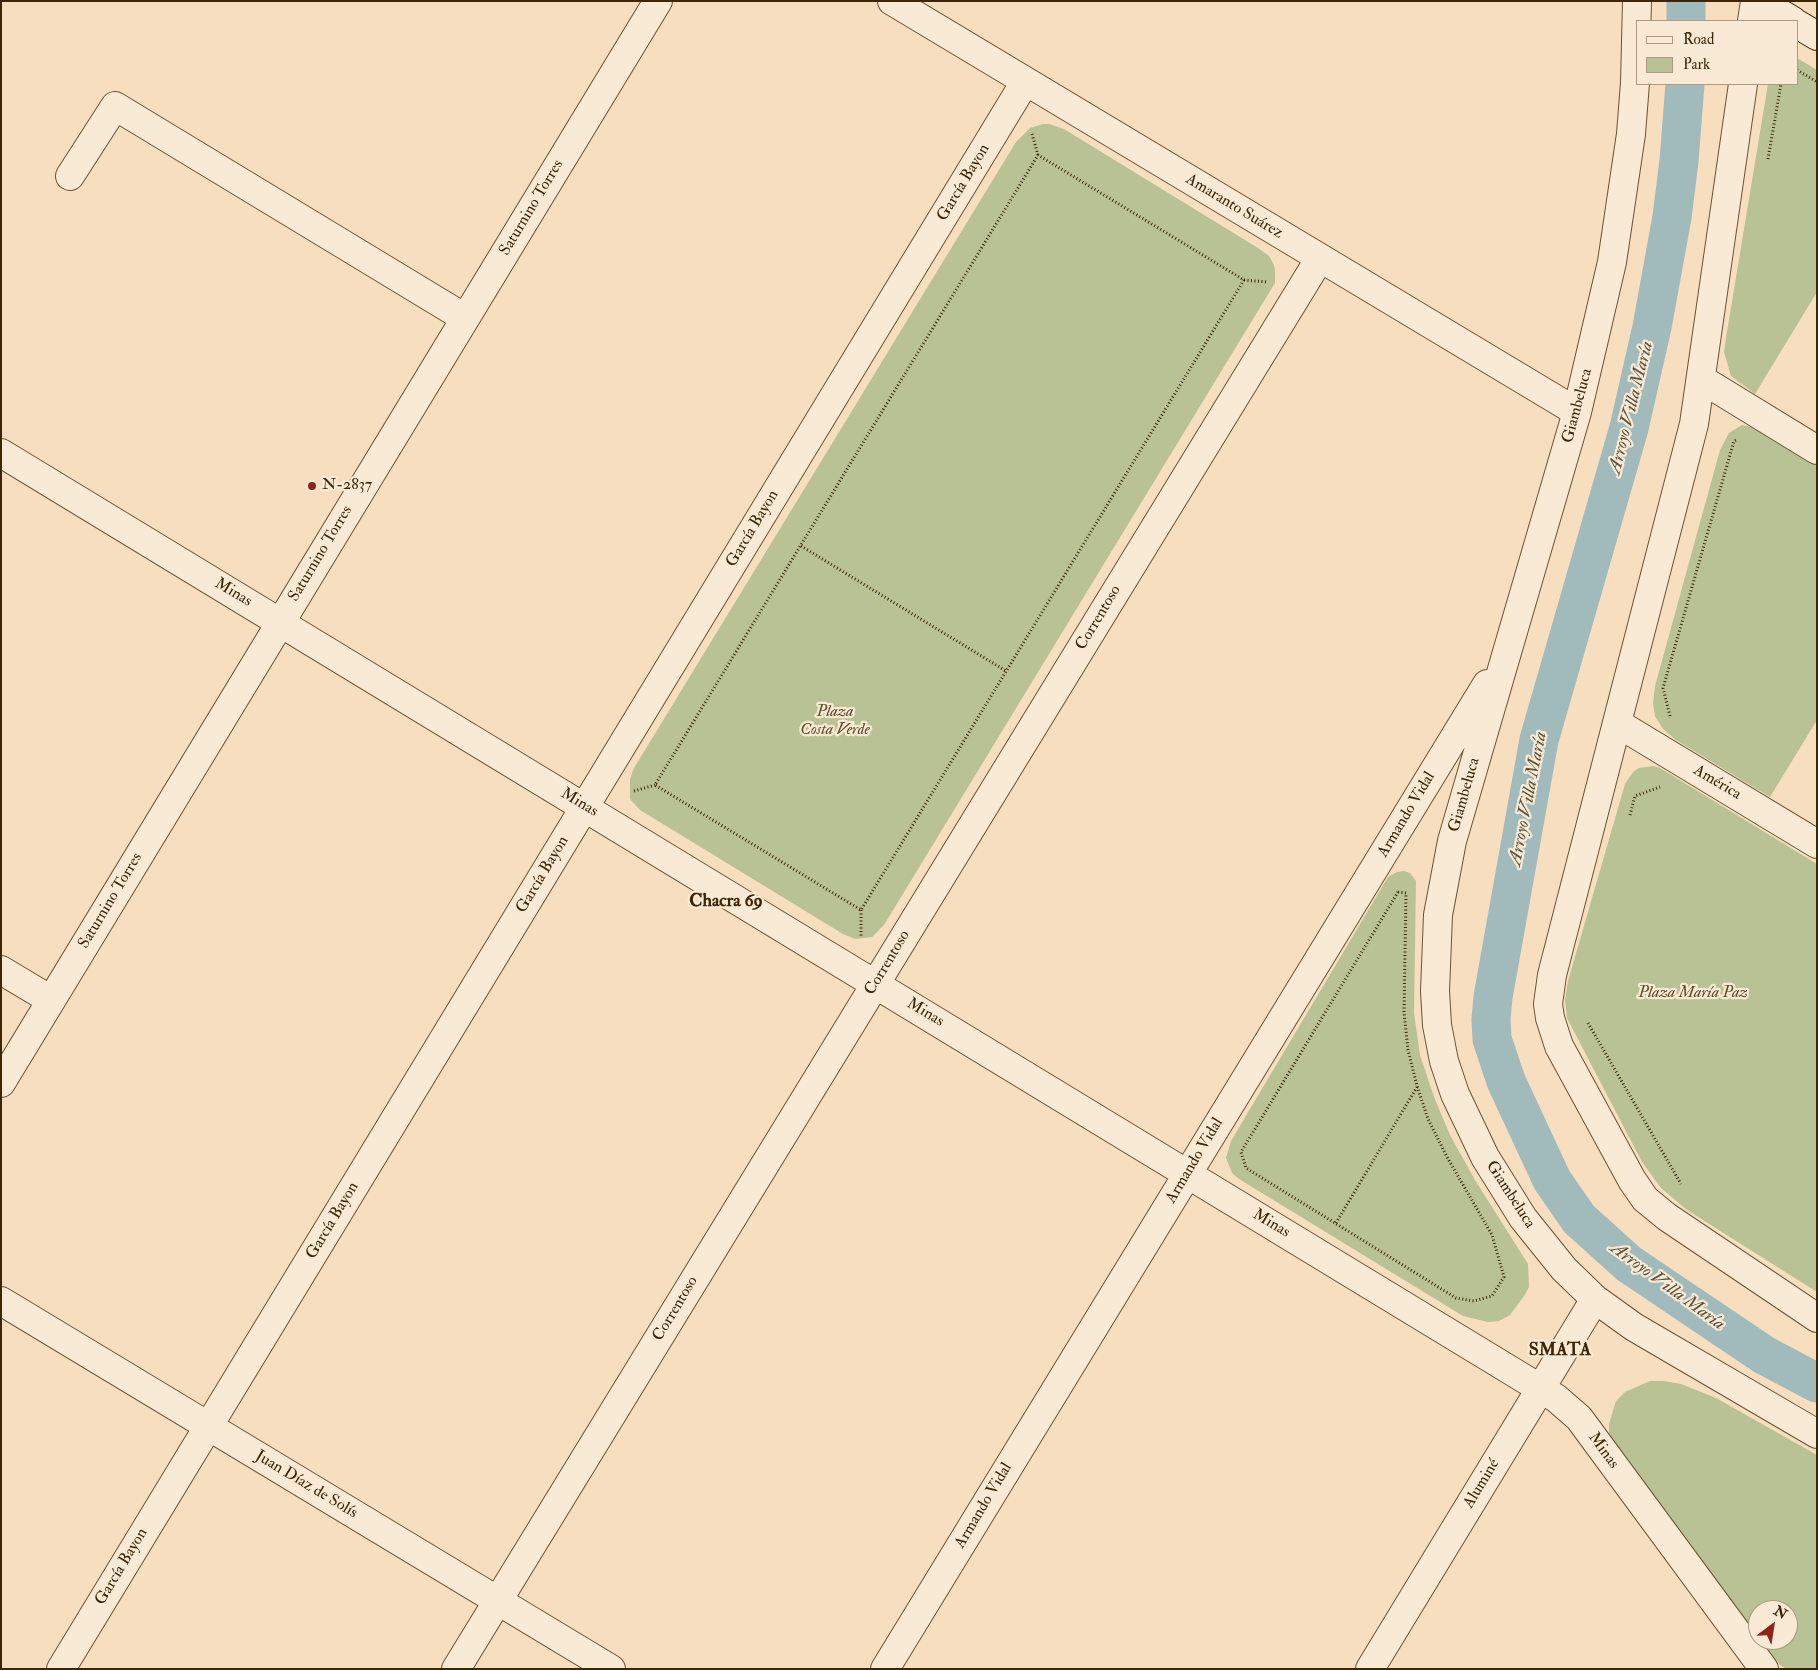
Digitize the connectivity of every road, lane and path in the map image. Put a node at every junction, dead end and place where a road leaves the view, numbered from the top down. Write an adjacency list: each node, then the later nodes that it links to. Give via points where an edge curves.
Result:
1 (658, 1): 22 (street, Saturnino Torres)
2 (892, 1): 12 (street, Amaranto Suárez)
3 (1637, 1): 6 (street, Giambeluca)
4 (1755, 1): 7 (street)
5 (1760, 1): 8 (street)
6 (1637, 20)
7 (1752, 20)
8 (1791, 20)
9 (1798, 25): 10 (street)
10 (1817, 36)
11 (1798, 71): 13 (path)
12 (1025, 82): 19 (street, Amaranto Suárez); 37 (street, García Bayon)
13 (1817, 82)
14 (1636, 83): 24 (street, Giambeluca, via 1624,192 1598,328)
15 (1743, 85): 23 (street)
16 (1030, 128): 17 (path)
17 (1038, 155): 20 (path); 28 (path)
18 (70, 176): 22 (street, via 115,106)
19 (1320, 258): 24 (street, Amaranto Suárez); 43 (street, Correntoso)
20 (1244, 280): 21 (path); 31 (path)
21 (1275, 282)
22 (465, 318): 29 (street, Saturnino Torres)
23 (1701, 380): 26 (street); 32 (street, via 1689,447)
24 (1577, 412): 30 (street, Giambeluca)
25 (1743, 437): 33 (path, via 1734,441 1663,688)
26 (1817, 450)
27 (1, 453): 29 (street, Minas)
28 (801, 546): 31 (path); 35 (path)
29 (280, 621): 37 (street, Minas); 44 (street, Saturnino Torres)
30 (1506, 653): 48 (street, Armando Vidal); 51 (street, Giambeluca, via 1461,804 1444,879 1435,954 1437,1025 1455,1094 1485,1157 1542,1244)
31 (1006, 671): 40 (path)
32 (1617, 723): 39 (street, América); 53 (street, via 1552,975 1548,1004 1554,1032 1645,1199)
33 (1672, 723)
34 (1666, 784): 38 (path, via 1635,796)
35 (655, 785): 36 (path); 40 (path)
36 (629, 793)
37 (585, 806): 43 (street, Minas); 55 (street, García Bayon)
38 (1628, 825)
39 (1817, 844)
40 (861, 910): 41 (path)
41 (861, 940)
42 (1, 970): 44 (street)
43 (875, 983): 48 (street, Minas); 57 (street, Correntoso)
44 (51, 1000): 46 (street, Saturnino Torres)
45 (1584, 1016): 49 (path)
46 (1, 1083)
47 (1417, 1086): 50 (path); 50 (path, via 1428,1119 1447,1157 1492,1235 1504,1277 1492,1296 1474,1301 1456,1298); 50 (path, via 1408,1050 1404,1012 1406,893 1398,892 1241,1152 1246,1168)
48 (1188, 1173): 54 (street, Minas); 61 (street, Armando Vidal)
49 (1683, 1188)
50 (1336, 1223)
51 (1595, 1299): 54 (street, Aluminé); 56 (street, Giambeluca, via 1657,1342)
52 (1, 1301): 55 (street, Juan Díaz de Solís)
53 (1817, 1318)
54 (1540, 1388): 62 (street, Aluminé); 63 (street, Minas, via 1579,1418)
55 (208, 1426): 57 (street, Juan Díaz de Solís); 58 (street, García Bayon)
56 (1817, 1434)
57 (498, 1600): 59 (street, Correntoso); 60 (street, Juan Díaz de Solís)
58 (61, 1669)
59 (456, 1669)
60 (611, 1669)
61 (885, 1669)
62 (1370, 1669)
63 (1764, 1669)

